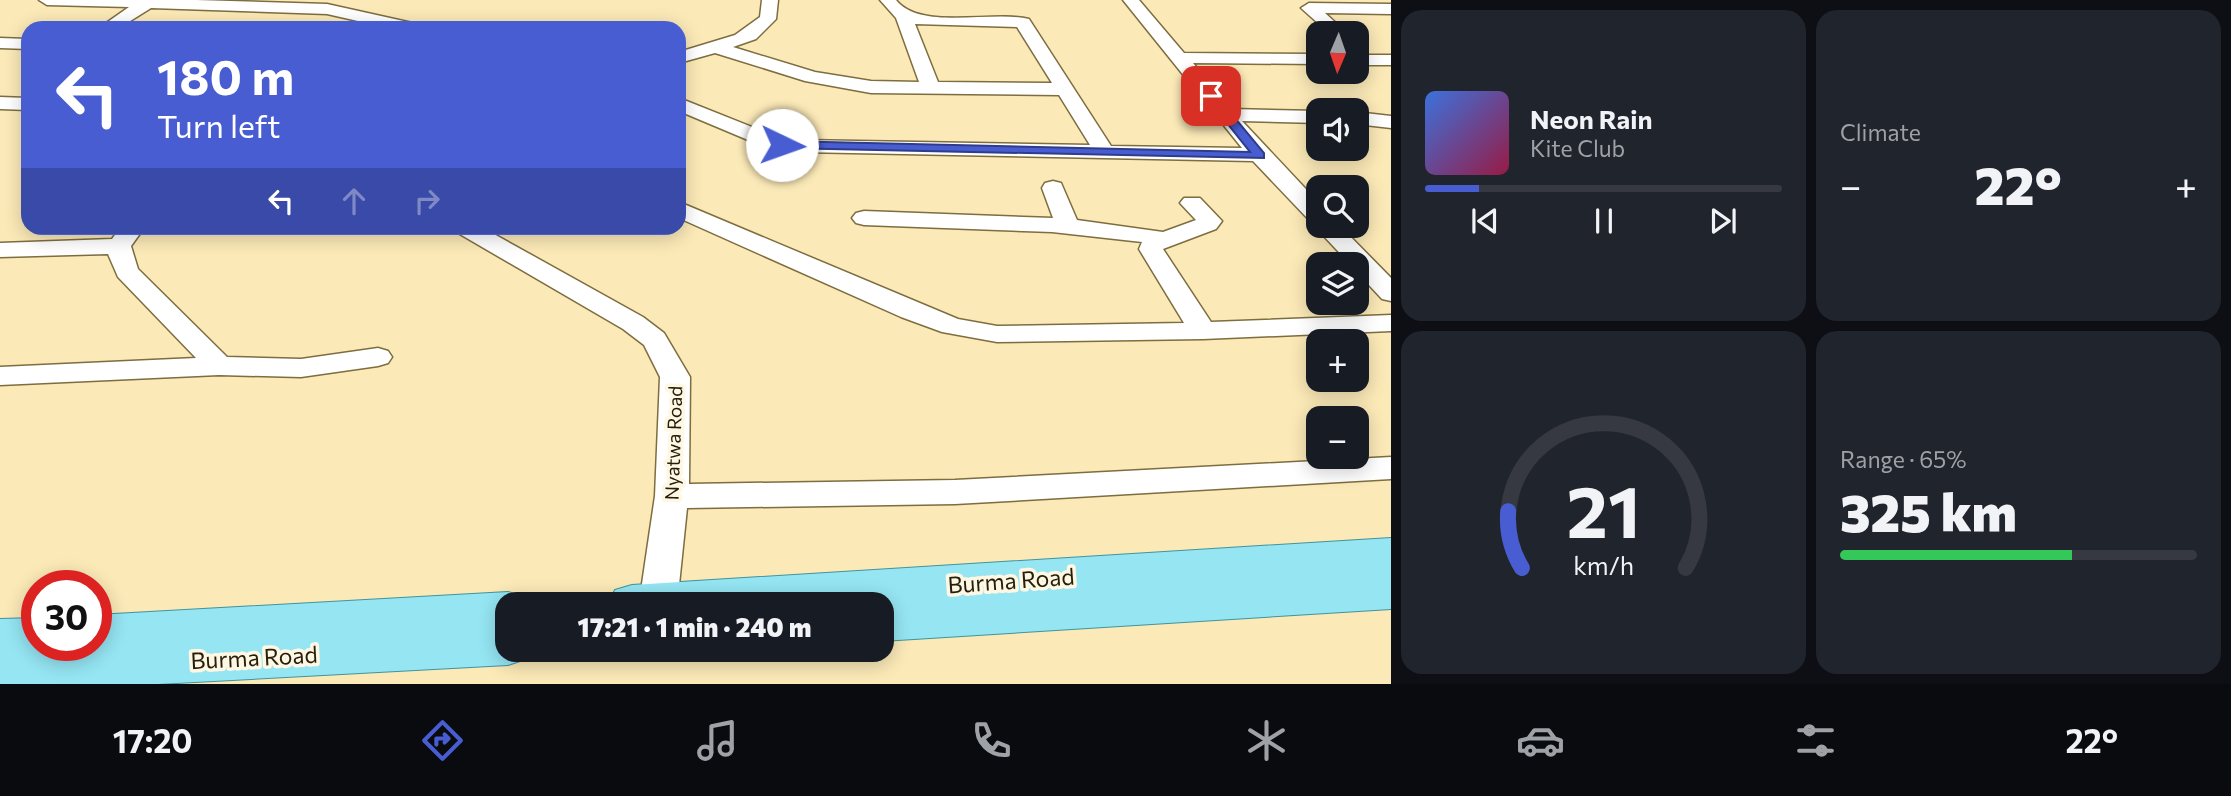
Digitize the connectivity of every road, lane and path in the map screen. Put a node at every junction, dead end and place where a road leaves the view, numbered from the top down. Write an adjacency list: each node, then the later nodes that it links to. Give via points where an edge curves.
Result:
1 (47, 0): 5 (street)
2 (770, 0): 13 (street)
3 (888, 0): 9 (street)
4 (1131, 0): 19 (street)
5 (148, 2): 6 (street); 10 (street)
6 (331, 4): 11 (street)
7 (1304, 4): 8 (street); 12 (street)
8 (1391, 9)
9 (904, 17): 23 (street); 24 (street, via 1021,21)
10 (118, 21)
11 (388, 21)
12 (1325, 21)
13 (769, 35): 16 (street, via 750,34); 22 (street)
14 (0, 43): 15 (street)
15 (21, 44)
16 (715, 47): 17 (street); 22 (street)
17 (686, 56)
18 (1369, 57): 21 (street)
19 (1180, 58): 20 (street); 28 (street)
20 (1306, 60)
21 (1391, 60)
22 (784, 70): 23 (street, via 871,87)
23 (931, 89): 24 (street)
24 (1066, 89): 32 (street)
25 (0, 103): 26 (street)
26 (21, 104)
27 (686, 107): 32 (street, via 782,145)
28 (1226, 115): 29 (street); 33 (street)
29 (1306, 117)
30 (1369, 119): 31 (street)
31 (1391, 122)
32 (1104, 151): 33 (street)
33 (1259, 155): 36 (street)
34 (1053, 188): 39 (street)
35 (1192, 203): 43 (street, via 1208,224)
36 (1306, 204)
37 (686, 212): 47 (street, via 952,326 1039,335)
38 (864, 218): 39 (street)
39 (1068, 226): 43 (street)
40 (478, 235): 52 (street, Nyatwa Road, via 654,339 675,377)
41 (126, 237): 44 (street); 49 (street, via 122,262 127,272)
42 (1338, 238): 45 (street)
43 (1164, 239): 47 (street, via 1151,249)
44 (0, 250)
45 (1391, 293)
46 (1391, 323): 47 (street)
47 (1203, 331)
48 (377, 357): 49 (street, via 301,368)
49 (219, 366): 50 (street)
50 (0, 376)
51 (1391, 468): 52 (street, via 955,492)
52 (672, 496): 55 (street, Nyatwa Road)
53 (1391, 555): 56 (main road, Burma Road)
54 (1391, 590): 58 (main road, Burma Road)
55 (651, 592)
56 (819, 592)
57 (495, 612): 59 (main road, Burma Road)
58 (894, 620)
59 (112, 634)
60 (495, 644): 61 (main road, Burma Road)
61 (8, 659)

